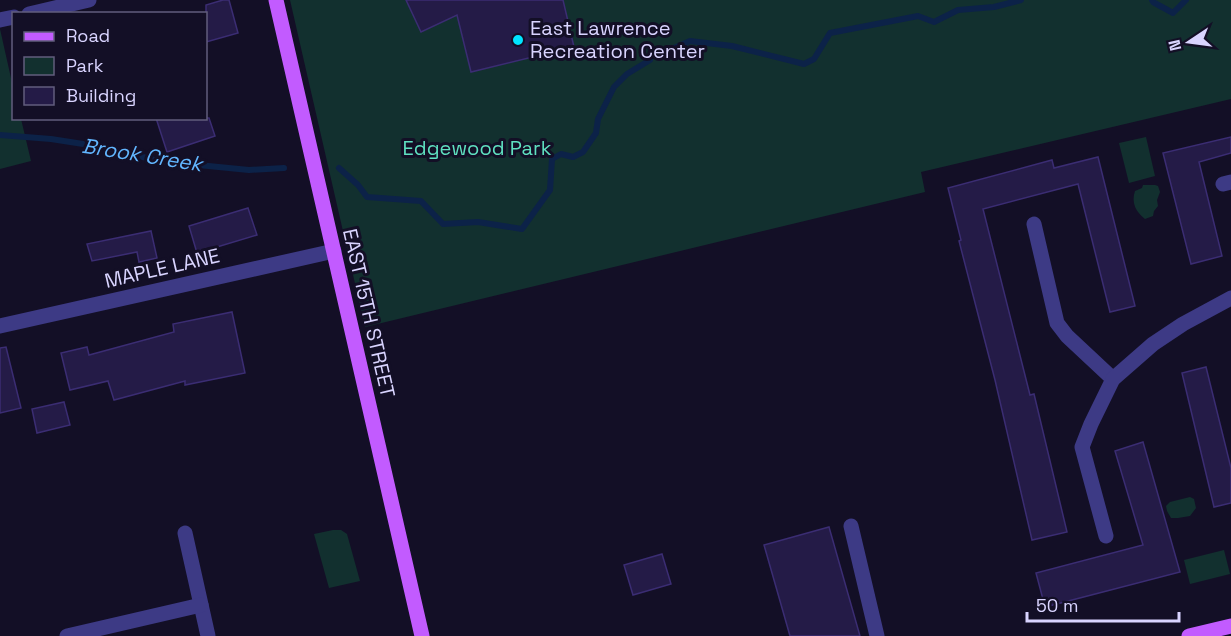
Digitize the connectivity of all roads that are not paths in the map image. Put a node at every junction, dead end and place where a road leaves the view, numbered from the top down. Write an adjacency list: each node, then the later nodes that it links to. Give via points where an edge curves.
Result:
1 (89, 0): 3 (street)
2 (276, 0): 5 (main road, EAST 15TH STREET)
3 (38, 12)
4 (1035, 224): 8 (street, via 1057,323)
5 (333, 251): 7 (street, MAPLE LANE); 16 (main road, EAST 15TH STREET)
6 (1231, 298): 8 (street, via 1183,324)
7 (0, 326)
8 (1113, 379): 11 (street, via 1082,447)
9 (851, 526): 17 (street)
10 (185, 533): 12 (street)
11 (1106, 536)
12 (201, 605): 14 (street); 15 (street)
13 (1231, 626): 18 (main road)
14 (67, 636)
15 (208, 636)
16 (422, 636)
17 (877, 636)
18 (1190, 636)

